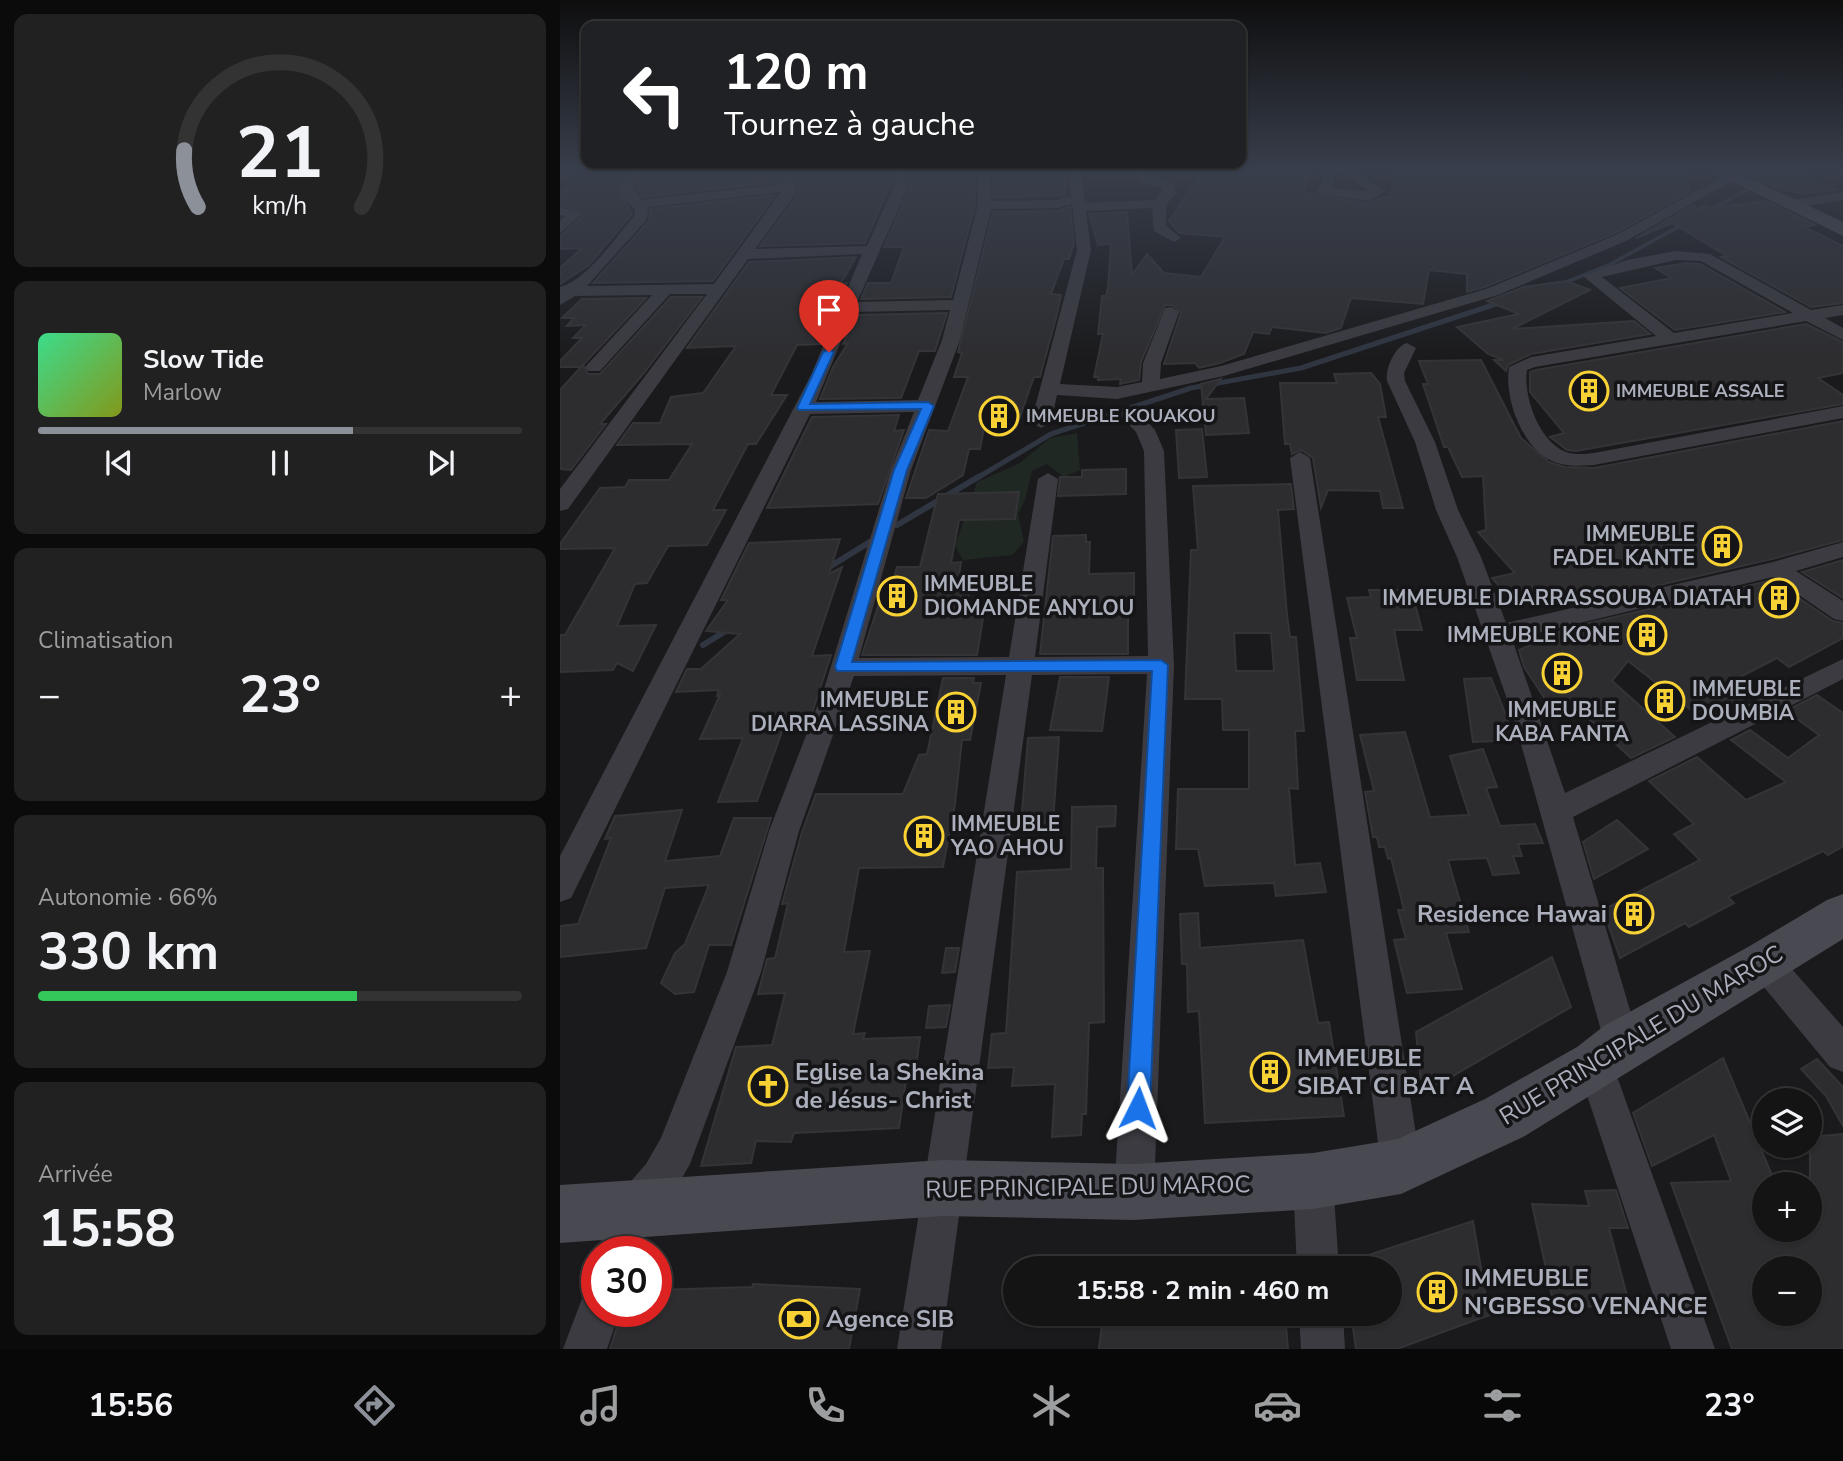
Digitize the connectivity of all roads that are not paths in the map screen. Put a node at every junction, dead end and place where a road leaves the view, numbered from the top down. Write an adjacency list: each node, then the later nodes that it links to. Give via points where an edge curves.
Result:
1 (629, 233): 13 (street, via 591,275)
2 (757, 233): 10 (street)
3 (880, 233): 9 (street)
4 (978, 233): 14 (street)
5 (1082, 233): 24 (street, via 1084,250)
6 (1166, 233): 8 (street)
7 (1632, 233): 23 (street, via 1492,292 1302,350)
8 (1174, 238)
9 (872, 250): 10 (street); 15 (street)
10 (742, 256): 11 (street)
11 (715, 289): 12 (street); 32 (street)
12 (665, 290): 13 (street); 22 (street)
13 (563, 294)
14 (961, 304): 15 (street); 25 (street)
15 (846, 307): 26 (street)
16 (1843, 310): 18 (street)
17 (1171, 312): 23 (street, via 1152,363)
18 (1808, 315): 19 (street); 20 (street); 20 (street, via 1705,257 1629,263 1591,276)
19 (1843, 335)
20 (1671, 339): 27 (street, via 1518,367 1515,377 1524,411 1550,452 1570,460 1594,459)
21 (1407, 348): 36 (street, via 1394,376 1425,442)
22 (594, 367)
23 (1151, 385): 24 (street, via 1117,393)
24 (1049, 389): 29 (street)
25 (928, 406): 26 (street); 39 (street, via 901,470)
26 (803, 408): 42 (street)
27 (1843, 412)
28 (1130, 415): 38 (street, via 1145,430 1154,451)
29 (1041, 422)
30 (1300, 458): 47 (street)
31 (1048, 479): 37 (street)
32 (560, 504)
33 (1843, 549): 34 (street)
34 (1777, 569): 35 (street); 36 (street)
35 (1843, 613)
36 (1497, 634): 41 (street)
37 (1021, 664): 38 (street); 39 (street); 49 (street)
38 (1161, 665): 50 (street)
39 (843, 667): 52 (street, via 785,831 744,972 681,1137)
40 (1843, 668): 41 (street)
41 (1556, 811): 45 (street)
42 (560, 888)
43 (1843, 915): 44 (street, RUE PRINCIPALE DU MAROC)
44 (1765, 963): 45 (street, RUE PRINCIPALE DU MAROC); 46 (street)
45 (1609, 1054): 47 (street, RUE PRINCIPALE DU MAROC, via 1504,1118); 59 (street)
46 (1843, 1054)
47 (1401, 1166): 48 (street, RUE PRINCIPALE DU MAROC)
48 (1313, 1181): 50 (street, RUE PRINCIPALE DU MAROC); 53 (street)
49 (943, 1188): 50 (street, RUE PRINCIPALE DU MAROC); 52 (street, RUE PRINCIPALE DU MAROC); 57 (street)
50 (1134, 1192)
51 (560, 1214): 52 (street, RUE PRINCIPALE DU MAROC)
52 (625, 1231)
53 (1317, 1256)
54 (1322, 1326): 58 (street)
55 (593, 1327): 56 (street)
56 (585, 1349)
57 (919, 1349)
58 (1323, 1349)
59 (1693, 1349)

